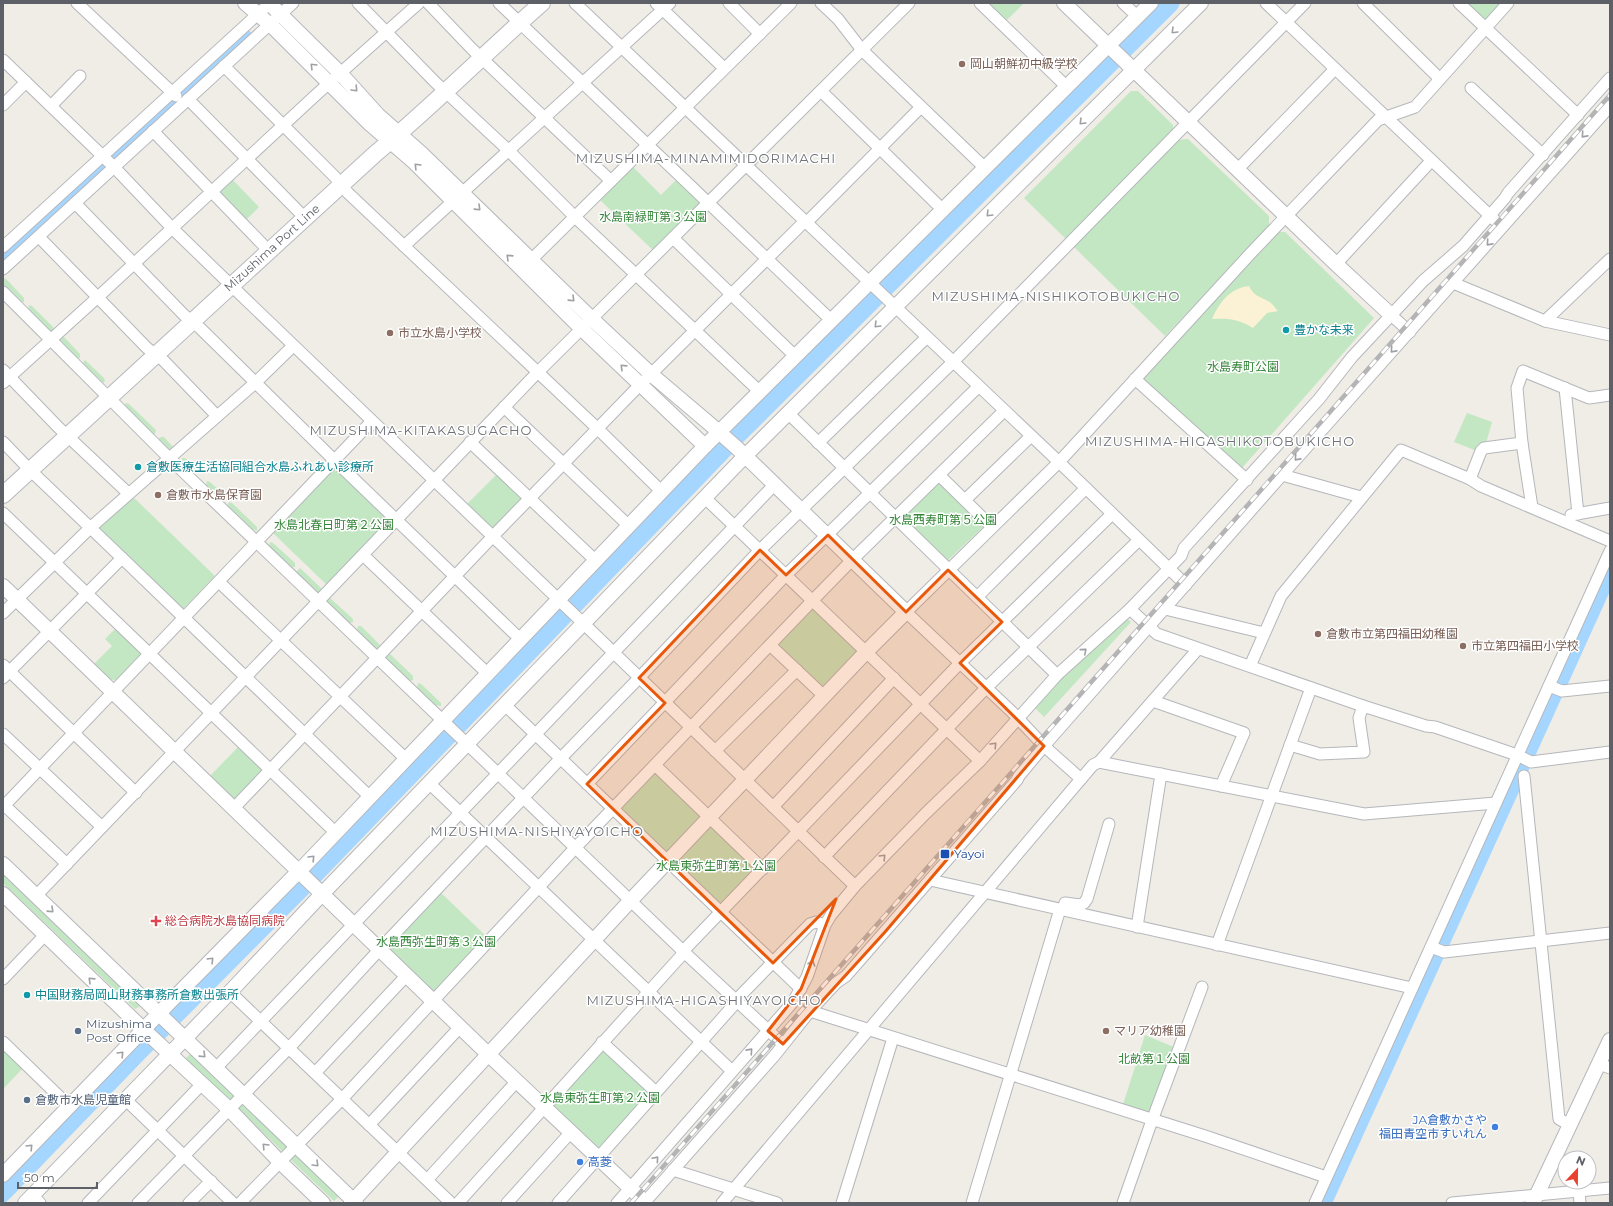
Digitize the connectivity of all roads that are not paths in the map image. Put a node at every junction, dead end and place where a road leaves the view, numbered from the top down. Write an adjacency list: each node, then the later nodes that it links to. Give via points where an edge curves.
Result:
1 (78, 3): 52 (street)
2 (245, 3): 27 (street)
3 (293, 3): 25 (street)
4 (358, 3): 31 (street)
5 (419, 3): 31 (street)
6 (428, 3): 36 (street)
7 (499, 3): 29 (street)
8 (542, 3): 29 (main road, Mizushima Port Line)
9 (575, 3): 33 (street)
10 (729, 3): 32 (street)
11 (791, 3): 32 (street)
12 (821, 3): 35 (street, via 838,19)
13 (908, 3): 35 (street)
14 (980, 3): 49 (street)
15 (1064, 3): 34 (street)
16 (1123, 3): 26 (street)
17 (1151, 3): 26 (street)
18 (1201, 3): 39 (street, one-way to 39)
19 (1266, 3): 28 (street)
20 (1305, 3): 28 (street)
21 (1363, 3): 45 (street)
22 (1459, 3): 30 (street)
23 (1508, 3): 30 (street)
24 (663, 5): 33 (street); 40 (street)
25 (273, 7): 27 (street); 27 (street); 42 (street)
26 (1137, 16): 34 (street)
27 (264, 19): 38 (street); 48 (street, one-way to 27); 52 (street)
28 (1286, 22): 41 (street); 63 (street)
29 (520, 23): 36 (main road, Mizushima Port Line); 47 (street)
30 (1485, 29): 45 (street); 60 (street)
31 (387, 33): 42 (street); 53 (street)
32 (760, 34): 40 (street)
33 (622, 47): 47 (street); 58 (street)
34 (1111, 48): 39 (street); 49 (street)
35 (862, 50): 51 (street); 59 (street)
36 (482, 57): 53 (main road, Mizushima Port Line); 61 (street)
37 (3, 60): 46 (street)
38 (224, 66): 54 (street); 64 (street)
39 (1130, 66): 63 (street); 109 (street, one-way to 109)
40 (724, 68): 58 (street)
41 (1335, 69): 62 (street); 76 (street)
42 (341, 74): 48 (street); 66 (street, one-way to 66)
43 (80, 76): 56 (street)
44 (1610, 78): 60 (street)
45 (1440, 79): 62 (street, via 1415,107)
46 (26, 82): 55 (street); 56 (street)
47 (583, 82): 61 (street); 67 (street)
48 (330, 83): 64 (street); 66 (street, via 370,124)
49 (1067, 87): 75 (street)
50 (1471, 88): 70 (street)
51 (821, 91): 68 (street); 74 (street)
52 (171, 92): 54 (street); 72 (street)
53 (445, 92): 66 (main road, Mizushima Port Line); 69 (street)
54 (185, 101): 65 (street); 71 (street)
55 (3, 105)
56 (51, 106): 72 (street)
57 (1610, 106): 90 (street, one-way to 90)
58 (685, 107): 67 (street); 74 (street)
59 (921, 107): 68 (street); 75 (street)
60 (1578, 115): 70 (street)
61 (545, 117): 69 (street); 77 (street)
62 (1385, 117): 73 (street); 86 (street, via 1378,120)
63 (1188, 123): 76 (street); 124 (street)
64 (284, 126): 71 (street); 78 (street)
65 (152, 131): 72 (street); 79 (street)
66 (394, 137): 78 (main road, Mizushima Port Line); 80 (street, via 414,162)
67 (647, 145): 77 (street); 82 (street)
68 (881, 148): 83 (street); 88 (street)
69 (508, 150): 80 (street); 85 (street)
70 (1543, 154): 84 (street)
71 (247, 158): 79 (street); 87 (street)
72 (108, 161): 81 (street); 89 (street); 94 (street)
73 (1431, 161): 84 (street); 100 (street)
74 (747, 166): 82 (street); 88 (street)
75 (985, 168): 83 (street)
76 (1237, 170): 86 (street)
77 (611, 181): 85 (street)
78 (342, 184): 87 (main road, Mizushima Port Line); 93 (street, via 348,193)
79 (212, 191): 89 (street); 95 (street)
80 (457, 197): 93 (street); 99 (street)
81 (75, 203): 91 (street); 98 (street)
82 (708, 204): 92 (street); 97 (street)
83 (943, 210): 104 (street)
84 (1490, 216): 90 (street); 110 (street, via 1463,246 1423,281)
85 (575, 217): 99 (street); 102 (street)
86 (1286, 217): 100 (street); 128 (street)
87 (305, 218): 95 (main road, Mizushima Port Line)
88 (805, 222): 97 (street); 104 (street)
89 (172, 228): 98 (street); 105 (street)
90 (1502, 228): 103 (street, one-way to 103)
91 (38, 236): 101 (street); 108 (street)
92 (673, 238): 102 (street); 107 (street)
93 (404, 246): 125 (street)
94 (3, 247)
95 (269, 251): 105 (main road, Mizushima Port Line)
96 (1610, 259): 114 (street)
97 (767, 260): 107 (street); 112 (street)
98 (134, 264): 108 (street); 113 (street)
99 (527, 264): 111 (street, one-way to 111); 115 (street)
100 (1336, 264): 110 (street)
101 (3, 269)
102 (636, 274): 111 (street); 116 (street)
103 (1453, 283): 114 (street); 117 (street)
104 (872, 285): 109 (street); 112 (street)
105 (231, 286): 113 (main road, Mizushima Port Line); 121 (street)
106 (3, 292): 120 (street)
107 (731, 295): 116 (street); 123 (street)
108 (98, 297): 120 (street); 122 (street)
109 (893, 305): 119 (street); 139 (street, one-way to 139)
110 (1391, 315): 117 (street); 161 (street)
111 (592, 319): 115 (street); 126 (street)
112 (830, 320): 123 (street)
113 (192, 321): 122 (main road, Mizushima Port Line); 129 (street)
114 (1545, 321): 118 (street)
115 (582, 329): 125 (street); 130 (street, one-way to 115)
116 (696, 331): 126 (street); 133 (street)
117 (1410, 332): 159 (street, one-way to 159)
118 (1610, 335)
119 (926, 338): 124 (street); 148 (street)
120 (50, 340): 127 (street); 135 (street)
121 (293, 346): 129 (street); 141 (street)
122 (155, 355): 135 (main road, Mizushima Port Line); 140 (street, via 164,361)
123 (795, 356): 133 (street)
124 (952, 363): 131 (street); 156 (street)
125 (538, 372): 137 (street); 142 (street)
126 (652, 375): 130 (street); 144 (street)
127 (5, 377): 143 (street)
128 (1134, 379): 154 (street); 161 (street)
129 (255, 383): 140 (street); 153 (street)
130 (641, 385): 136 (street); 142 (street)
131 (978, 387): 138 (street); 167 (street)
132 (1565, 388): 134 (street, via 1589,398); 149 (street, via 1522,372 1517,388); 178 (street)
133 (759, 391): 144 (street)
134 (1610, 396)
135 (108, 398): 143 (main road, Mizushima Port Line); 152 (street)
136 (661, 404): 144 (street); 150 (street)
137 (504, 408): 147 (street); 155 (street)
138 (1004, 411): 145 (street); 158 (street)
139 (788, 413): 148 (street); 151 (street)
140 (217, 416): 152 (street)
141 (371, 422): 153 (street); 160 (street)
142 (598, 429): 155 (street); 165 (street)
143 (68, 435): 157 (main road, Mizushima Port Line); 166 (street)
144 (722, 435): 150 (street); 151 (street)
145 (1031, 436): 154 (street); 172 (street)
146 (3, 442): 157 (street)
147 (470, 442): 160 (street); 171 (street)
148 (818, 443): 156 (street)
149 (1522, 443): 162 (street, via 1484,448); 173 (street)
150 (705, 446): 165 (street)
151 (741, 452): 163 (street); 169 (street)
152 (169, 458): 166 (street); 190 (street)
153 (335, 461): 181 (street); 190 (street)
154 (1058, 462): 164 (street); 184 (street)
155 (564, 464): 171 (street); 182 (street)
156 (844, 469): 167 (street); 175 (street)
157 (30, 470): 168 (main road, Mizushima Port Line); 185 (street)
158 (939, 475): 172 (street); 179 (street)
159 (1282, 475): 170 (street); 204 (street)
160 (434, 480): 181 (street); 187 (street)
161 (1247, 480): 199 (street)
162 (1470, 480): 170 (street, via 1401,450); 173 (street)
163 (774, 484): 175 (street); 183 (street)
164 (1086, 488): 177 (street); 207 (street)
165 (661, 491): 182 (street)
166 (128, 493): 185 (street)
167 (870, 494): 179 (street); 186 (street)
168 (3, 495)
169 (704, 497): 183 (street); 218 (street)
170 (1361, 497): 222 (street, via 1281,596)
171 (530, 499): 187 (street); 196 (street)
172 (965, 500): 184 (street)
173 (1532, 507): 180 (street)
174 (1610, 508): 178 (street)
175 (801, 510): 186 (street); 191 (street)
176 (3, 513): 197 (street)
177 (1112, 514): 188 (street); 219 (street)
178 (1578, 514): 180 (street)
179 (895, 518): 195 (street); 200 (street)
180 (1557, 518): 189 (street)
181 (397, 520): 193 (street); 202 (street)
182 (628, 525): 196 (street)
183 (735, 526): 191 (street); 229 (street)
184 (992, 527): 200 (street)
185 (90, 528): 194 (street); 197 (street)
186 (828, 535): 195 (street); 201 (street)
187 (493, 537): 202 (street); 211 (street)
188 (1138, 540): 199 (street); 226 (street)
189 (1610, 541)
190 (257, 542): 203 (street); 209 (street)
191 (760, 550): 201 (street); 239 (street)
192 (1610, 551): 198 (street)
193 (363, 555): 209 (street); 214 (street)
194 (122, 558): 206 (street); 217 (street)
195 (853, 559): 210 (street); 215 (street)
196 (595, 560): 211 (street)
197 (55, 562): 206 (street); 208 (street)
198 (1606, 568): 244 (street)
199 (1168, 569): 204 (street); 212 (street)
200 (948, 570): 207 (street); 215 (street)
201 (786, 575): 210 (street); 249 (street)
202 (455, 576): 214 (street); 223 (street)
203 (219, 582): 217 (street); 224 (street)
204 (1186, 585): 213 (street)
205 (3, 586): 208 (street)
206 (88, 594): 221 (street); 230 (street)
207 (977, 598): 219 (street)
208 (17, 600): 216 (street); 221 (street)
209 (318, 600): 224 (street); 231 (street)
210 (812, 600): 225 (street); 228 (street)
211 (562, 603): 218 (street); 223 (street)
212 (1130, 609): 220 (street); 237 (street, one-way to 212)
213 (1164, 609): 220 (street); 222 (street)
214 (422, 612): 231 (street); 236 (street)
215 (906, 612): 228 (street); 232 (street)
216 (3, 613)
217 (184, 618): 230 (street); 238 (street)
218 (579, 619): 229 (street); 250 (street)
219 (1002, 622): 226 (street); 232 (street)
220 (1149, 627): 227 (street, via 1157,634); 264 (street)
221 (49, 631): 235 (street); 245 (street)
222 (1264, 633): 233 (street)
223 (520, 639): 236 (street)
224 (280, 640): 238 (street); 247 (street)
225 (770, 645): 234 (street); 256 (street)
226 (1028, 647): 237 (street); 242 (street)
227 (1198, 649): 233 (street); 248 (street)
228 (867, 651): 240 (street); 246 (street)
229 (614, 652): 239 (street); 261 (street)
230 (150, 653): 245 (street); 253 (street)
231 (378, 658): 247 (street); 255 (street)
232 (960, 663): 242 (street); 251 (street)
233 (1250, 666): 243 (street)
234 (797, 670): 246 (street); 265 (street)
235 (5, 671): 258 (street)
236 (487, 673): 255 (street)
237 (1057, 675): 254 (street)
238 (246, 677): 253 (street); 260 (street)
239 (640, 678): 249 (street); 268 (street)
240 (894, 678): 251 (street); 290 (street)
241 (1610, 686): 244 (street)
242 (986, 688): 254 (street); 257 (street)
243 (1311, 688): 252 (street); 263 (street)
244 (1554, 688): 269 (street)
245 (113, 693): 258 (street); 266 (street)
246 (824, 696): 280 (street)
247 (340, 698): 260 (street); 270 (street)
248 (1154, 701): 272 (street); 283 (street, via 1244,733)
249 (665, 702): 256 (street); 282 (street)
250 (505, 704): 261 (street); 262 (street)
251 (921, 704): 257 (street); 297 (street)
252 (1363, 706): 263 (street, via 1359,718 1364,752 1320,754); 269 (street, via 1435,727)
253 (212, 713): 266 (street); 275 (street)
254 (1018, 718): 264 (street); 271 (street, one-way to 254)
255 (447, 723): 262 (street); 270 (street)
256 (691, 727): 265 (street); 273 (street)
257 (947, 729): 271 (street); 301 (street)
258 (74, 732): 274 (street); 284 (street)
259 (3, 734): 274 (street)
260 (306, 734): 275 (street); 286 (street)
261 (535, 734): 268 (street); 276 (street)
262 (464, 740): 276 (street); 281 (street)
263 (1290, 745): 285 (street)
264 (1044, 746): 279 (street); 306 (street)
265 (715, 751): 280 (street)
266 (175, 752): 284 (street); 292 (street)
267 (1610, 752): 269 (street, via 1531,762)
268 (560, 758): 282 (street); 287 (street)
269 (1522, 758): 288 (street)
270 (406, 760): 286 (street)
271 (980, 761): 308 (street, one-way to 271)
272 (1099, 762): 277 (street); 279 (street)
273 (655, 764): 291 (street); 294 (street)
274 (40, 769): 289 (street); 296 (street)
275 (270, 770): 292 (street); 298 (street)
276 (499, 773): 287 (street); 293 (street)
277 (1161, 774): 283 (street); 318 (street)
278 (1524, 776): 322 (street)
279 (1081, 779): 310 (street)
280 (745, 780): 290 (street); 294 (street)
281 (429, 783): 293 (street); 307 (street)
282 (587, 784): 291 (street)
283 (1221, 786): 285 (street)
284 (136, 792): 296 (street)
285 (1271, 796): 288 (street, via 1364,814); 323 (street)
286 (370, 797): 298 (street)
287 (524, 798): 299 (street); 300 (street)
288 (1496, 803): 325 (street)
289 (4, 806): 304 (street)
290 (773, 807): 297 (street)
291 (613, 808): 300 (street); 302 (street)
292 (234, 809): 307 (street)
293 (461, 813): 299 (street); 316 (street)
294 (710, 817): 302 (street); 305 (street)
295 (1109, 824): 314 (street, via 1087,899 1080,905 1066,903)
296 (102, 827): 304 (street)
297 (798, 832): 301 (street); 305 (street)
298 (336, 833): 307 (street, one-way to 298)
299 (486, 838): 309 (street); 324 (street)
300 (576, 847): 309 (street); 313 (street)
301 (824, 857): 308 (street)
302 (668, 861): 313 (street); 315 (street)
303 (3, 864): 312 (street)
304 (67, 864): 312 (street)
305 (763, 868): 315 (street)
306 (930, 880): 310 (street); 337 (street, via 846,976)
307 (310, 883): 316 (street); 333 (street); 338 (street, one-way to 307)
308 (855, 886): 317 (street)
309 (538, 888): 321 (street); 335 (street)
310 (985, 893): 314 (street); 341 (street)
311 (3, 894): 320 (street)
312 (36, 896): 338 (street, one-way to 338)
313 (631, 900): 321 (street); 326 (street)
314 (1062, 910): 318 (street); 358 (street)
315 (721, 912): 326 (street); 327 (street)
316 (354, 923): 324 (street); 339 (street)
317 (825, 925): 327 (street, via 816,922 810,924); 332 (street, one-way to 317)
318 (1137, 927): 323 (street)
319 (1610, 933): 322 (street)
320 (45, 935): 329 (street); 343 (street, one-way to 320)
321 (594, 941): 334 (street); 353 (street)
322 (1541, 941): 325 (street); 370 (street, via 1559,1119)
323 (1217, 945): 331 (street)
324 (380, 949): 328 (street); 351 (street)
325 (1436, 949): 331 (street)
326 (684, 952): 334 (street); 336 (street)
327 (772, 963): 332 (street); 336 (street)
328 (407, 975): 335 (street); 357 (street)
329 (3, 979)
330 (1202, 987): 368 (street)
331 (1412, 988): 380 (street)
332 (801, 989): 342 (street)
333 (230, 992): 339 (street); 344 (street)
334 (648, 992): 348 (street); 349 (street)
335 (434, 1001): 340 (street); 364 (street)
336 (736, 1001): 342 (street); 349 (street)
337 (810, 1011): 341 (street); 350 (street)
338 (166, 1020): 343 (street); 344 (street)
339 (261, 1021): 351 (street); 355 (street)
340 (460, 1027): 353 (street); 369 (street)
341 (868, 1029): 345 (street); 385 (street)
342 (768, 1031): 350 (street); 356 (street, one-way to 342)
343 (151, 1036): 352 (street); 365 (street, one-way to 343)
344 (185, 1038): 352 (street); 355 (street, one-way to 355)
345 (893, 1038): 358 (street); 404 (street)
346 (1610, 1040): 354 (street)
347 (3, 1042): 365 (street)
348 (602, 1042): 361 (street); 366 (street)
349 (700, 1042): 356 (street); 361 (street)
350 (782, 1044): 378 (street)
351 (289, 1048): 357 (street); 362 (street)
352 (170, 1053): 360 (street); 363 (street)
353 (490, 1055): 359 (street); 374 (street)
354 (1604, 1066): 370 (street)
355 (216, 1068): 362 (street)
356 (732, 1071): 383 (street, one-way to 356)
357 (316, 1073): 364 (street)
358 (1010, 1075): 368 (street); 405 (street)
359 (518, 1081): 366 (street); 381 (street)
360 (202, 1084): 367 (street); 371 (street)
361 (656, 1092): 376 (street)
362 (244, 1094): 367 (street); 373 (street)
363 (125, 1099): 371 (street); 388 (street)
364 (342, 1099): 369 (street); 373 (street)
365 (69, 1106): 379 (street, one-way to 365)
366 (544, 1107): 372 (street); 397 (street)
367 (229, 1109): 375 (street); 377 (street, one-way to 367)
368 (1152, 1121): 380 (street); 406 (street)
369 (369, 1125): 374 (street)
370 (1570, 1125): 387 (street)
371 (158, 1130): 375 (street); 390 (street)
372 (571, 1132): 376 (street); 398 (street)
373 (297, 1145): 377 (street); 389 (street, one-way to 389)
374 (398, 1153): 381 (street); 389 (street)
375 (184, 1155): 382 (street); 391 (street)
376 (598, 1158): 383 (street); 399 (street)
377 (280, 1162): 394 (street); 395 (street)
378 (673, 1170): 385 (street); 401 (street)
379 (3, 1175)
380 (1326, 1177): 407 (street)
381 (427, 1180): 396 (street)
382 (211, 1181): 392 (street); 393 (street)
383 (630, 1188): 400 (street); 401 (street)
384 (1610, 1188): 386 (street)
385 (733, 1190): 402 (street); 403 (street)
386 (1579, 1191): 387 (street); 409 (street)
387 (1535, 1199): 408 (street)
388 (32, 1200)
389 (354, 1202)
390 (88, 1203)
391 (138, 1203)
392 (189, 1203)
393 (233, 1203)
394 (240, 1203)
395 (323, 1203)
396 (451, 1203)
397 (458, 1203)
398 (507, 1203)
399 (558, 1203)
400 (617, 1203)
401 (645, 1203)
402 (722, 1203)
403 (777, 1203)
404 (842, 1203)
405 (972, 1203)
406 (1123, 1203)
407 (1315, 1203)
408 (1452, 1203)
409 (1580, 1203)

